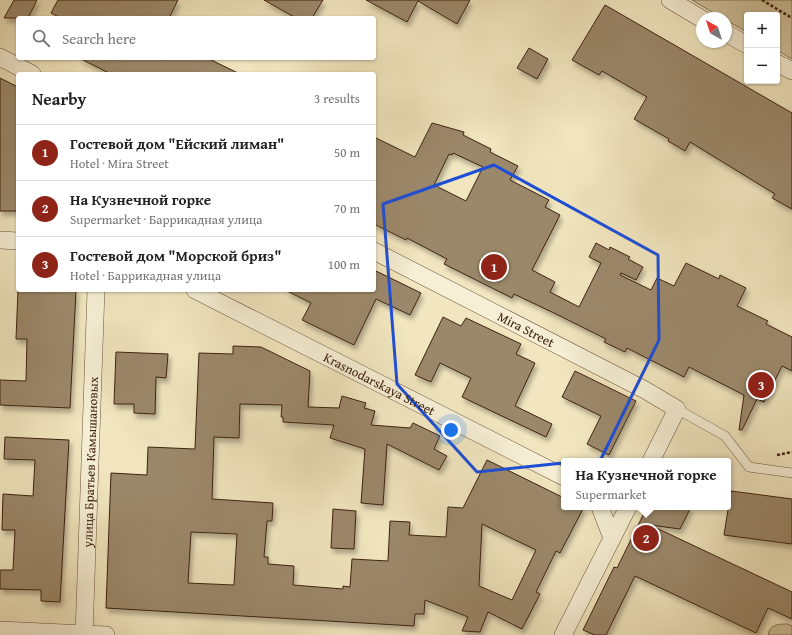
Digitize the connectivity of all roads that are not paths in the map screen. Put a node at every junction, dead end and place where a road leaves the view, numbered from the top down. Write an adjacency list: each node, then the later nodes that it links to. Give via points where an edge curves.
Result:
1 (670, 0): 2 (street)
2 (696, 15)
3 (732, 36): 4 (street)
4 (744, 43)
5 (0, 57): 8 (street)
6 (780, 65): 7 (street)
7 (792, 71)
8 (28, 72)
9 (0, 240): 10 (street)
10 (16, 241)
11 (376, 252): 14 (street, Mira Street, via 645,390)
12 (96, 292): 22 (street, улица Братьев Камышановых)
13 (199, 292): 17 (street, Krasnodarskaya Street)
14 (677, 409): 15 (street); 16 (lane, via 725,436 749,467)
15 (652, 458)
16 (792, 473)
17 (561, 475)
18 (601, 510): 20 (street)
19 (626, 510): 20 (street)
20 (612, 538): 24 (street)
21 (0, 630): 22 (street)
22 (84, 635): 23 (street)
23 (106, 635)
24 (563, 635)

